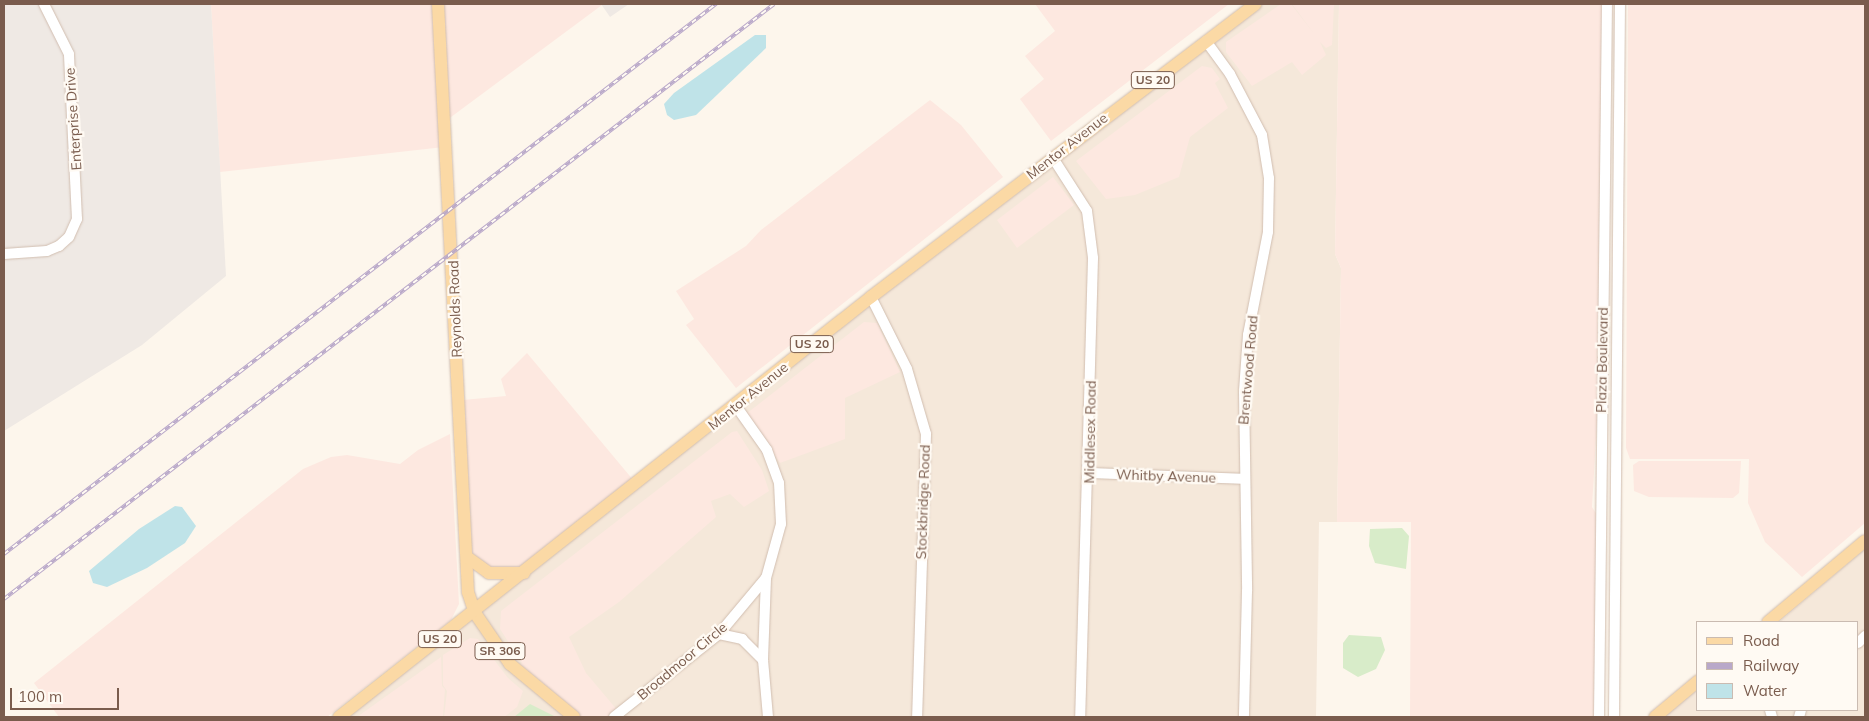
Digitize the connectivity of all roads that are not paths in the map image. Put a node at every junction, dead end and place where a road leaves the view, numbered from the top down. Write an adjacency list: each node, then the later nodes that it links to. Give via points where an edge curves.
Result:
1 (44, 4): 8 (street, Enterprise Drive, via 69,54 77,220 68,237 47,251)
2 (439, 4): 14 (main road, Reynolds Road / SR 306)
3 (1255, 4): 6 (main road, Mentor Avenue / US 20)
4 (1607, 4): 29 (street, Plaza Boulevard)
5 (1620, 4): 30 (street, Plaza Boulevard)
6 (1206, 41): 7 (main road, Mentor Avenue / US 20); 12 (street, Brentwood Road, via 1230,74 1262,136 1269,178 1268,232 1248,335)
7 (1052, 158): 9 (main road, Mentor Avenue / US 20); 11 (street, Middlesex Road, via 1087,212 1090,230 1093,258)
8 (4, 254)
9 (871, 297): 10 (main road, Mentor Avenue / US 20); 26 (street, Stockbridge Road, via 907,369 926,434)
10 (736, 406): 15 (main road, Mentor Avenue / US 20); 16 (street, via 767,450 779,483 781,524)
11 (1089, 473): 12 (street, Whitby Avenue); 27 (street, Middlesex Road)
12 (1243, 479): 28 (street, Brentwood Road, via 1247,591)
13 (1865, 541): 18 (main road)
14 (467, 557): 15 (main road, via 489,573); 17 (main road, Reynolds Road / SR 306, via 468,592)
15 (524, 573): 17 (main road, Mentor Avenue / US 20)
16 (766, 578): 19 (street, Broadmoor Circle); 20 (street)
17 (474, 613): 22 (main road, Mentor Avenue / US 20); 23 (main road, SR 306, via 516,671)
18 (1769, 621)
19 (719, 634): 20 (street, via 742,639); 24 (street, Broadmoor Circle)
20 (763, 660): 25 (street)
21 (1696, 683): 31 (main road)
22 (339, 717)
23 (574, 717)
24 (614, 717)
25 (768, 717)
26 (917, 717)
27 (1080, 717)
28 (1244, 717)
29 (1599, 717)
30 (1614, 717)
31 (1655, 717)

